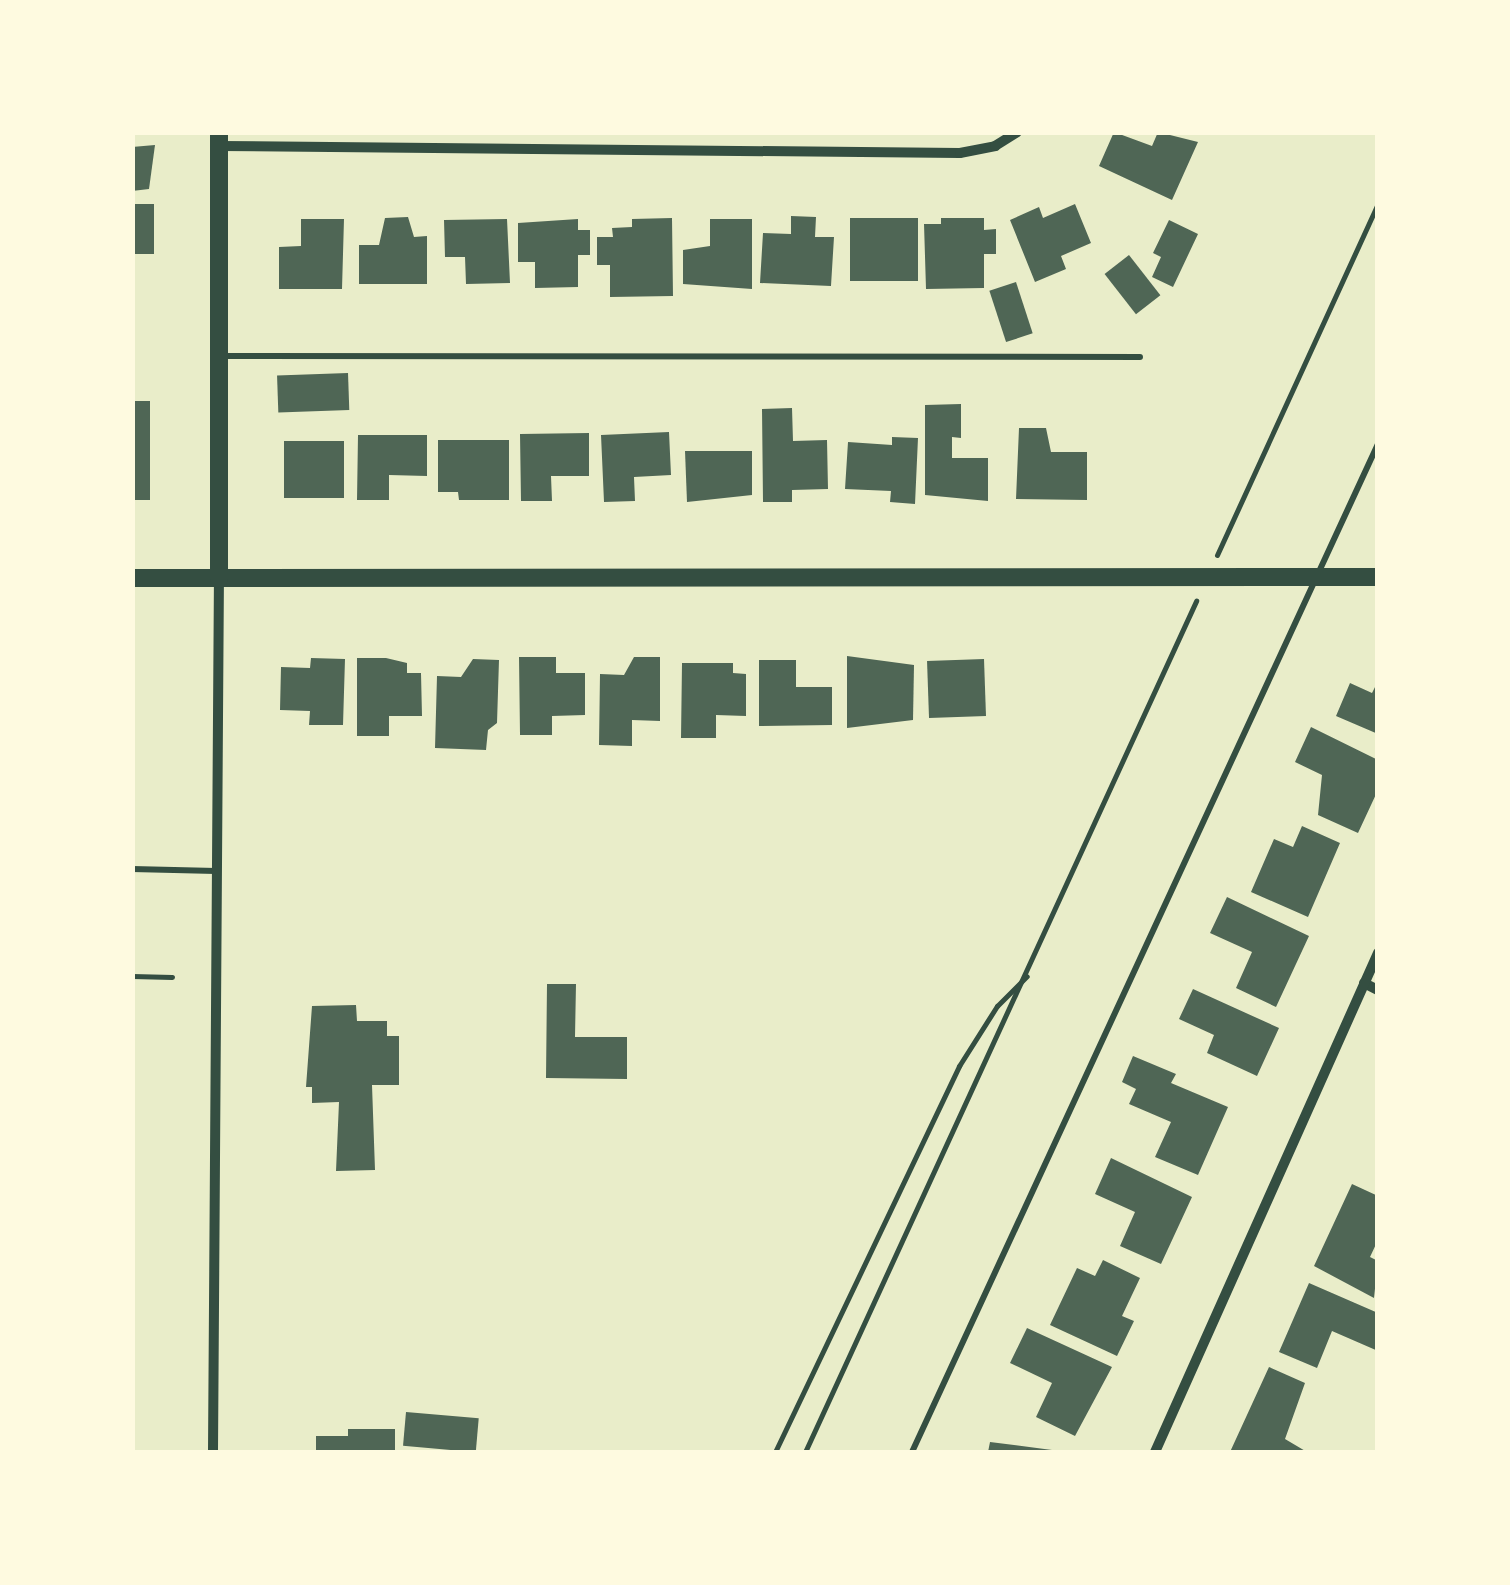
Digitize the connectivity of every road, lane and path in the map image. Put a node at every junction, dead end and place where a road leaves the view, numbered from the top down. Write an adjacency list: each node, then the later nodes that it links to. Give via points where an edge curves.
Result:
1 (1017, 132): 2 (street, via 995,146 960,153)
2 (219, 139): 3 (street)
3 (219, 356): 4 (lane); 9 (street)
4 (1140, 357)
5 (1378, 444): 6 (lane)
6 (1312, 576): 7 (street); 9 (street); 20 (lane)
7 (1378, 577)
8 (132, 578): 9 (street)
9 (219, 579): 11 (street)
10 (132, 869): 11 (lane)
11 (216, 870): 17 (street)
12 (1378, 953): 15 (street)
13 (132, 976): 14 (path)
14 (172, 978)
15 (1364, 983): 16 (street); 21 (street)
16 (1378, 990)
17 (213, 1452)
18 (775, 1452): 19 (path, via 959,1066 997,1006 1030,973)
19 (805, 1452)
20 (912, 1452)
21 (1154, 1452)

